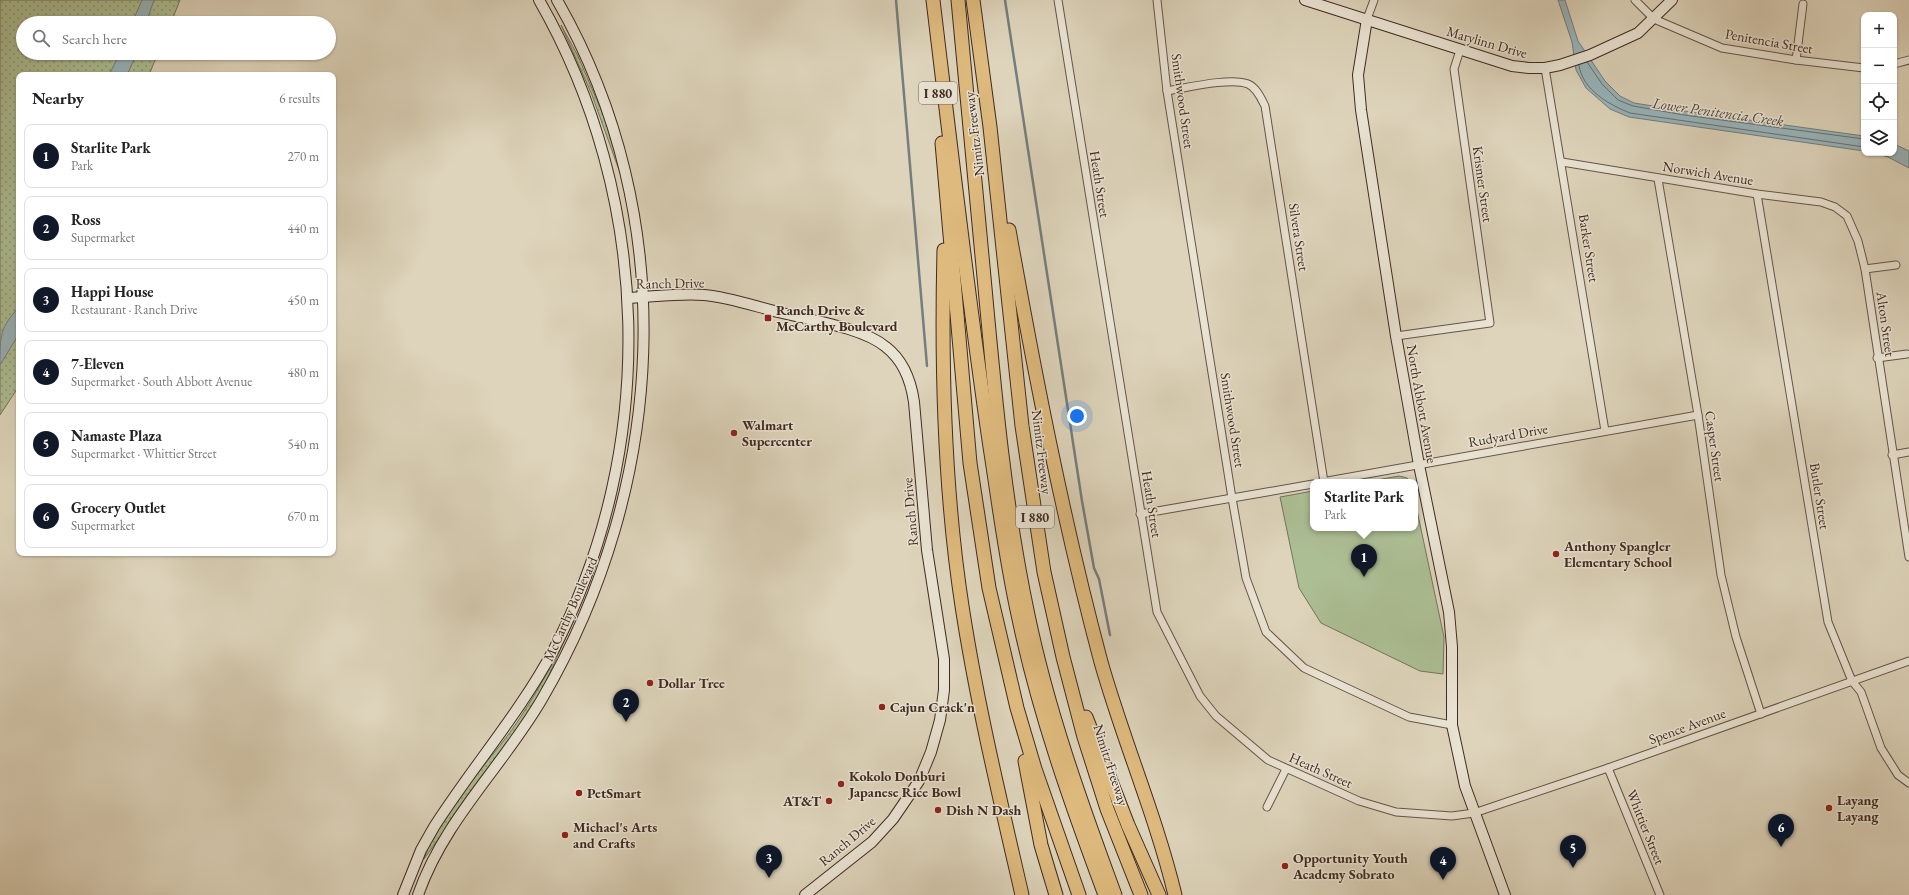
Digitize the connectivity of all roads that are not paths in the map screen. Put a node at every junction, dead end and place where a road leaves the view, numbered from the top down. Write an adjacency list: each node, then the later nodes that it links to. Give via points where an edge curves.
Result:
1 (539, 0): 32 (street, McCarthy Boulevard, via 577,76 599,139 616,203 626,266)
2 (557, 0): 31 (street, McCarthy Boulevard, via 591,71 614,134 631,200)
3 (928, 0): 26 (highway, I 880)
4 (933, 0): 59 (highway, via 960,230 1008,568 1047,729 1076,819)
5 (958, 0): 59 (highway, via 995,399 1017,558 1028,617 1054,719)
6 (973, 0): 23 (highway, Nimitz Freeway / I 880)
7 (1058, 0): 45 (street, Heath Street)
8 (1157, 0): 22 (street, Smithwood Street)
9 (1305, 0): 14 (street, Marylinn Drive)
10 (1374, 0): 14 (street, North Abbott Avenue)
11 (1635, 0): 15 (street, Penitencia Street)
12 (1672, 0): 15 (street, Marylinn Drive)
13 (1803, 4): 17 (street)
14 (1367, 19): 16 (street, Marylinn Drive); 33 (street, North Abbott Avenue, via 1359,60 1359,95)
15 (1654, 19): 17 (street, Penitencia Street, via 1722,48); 20 (street, Marylinn Drive, via 1638,33 1590,55)
16 (1460, 50): 20 (street, Marylinn Drive, via 1512,66); 33 (street, Krismer Street, via 1454,69 1490,323)
17 (1796, 60): 21 (street, Penitencia Street)
18 (1909, 60): 19 (street)
19 (1897, 63)
20 (1545, 68): 24 (street, Barker Street)
21 (1861, 68)
22 (1167, 91): 41 (street, Silvera Street, via 1232,81 1248,84 1259,94 1265,106); 44 (street, Smithwood Street)
23 (990, 127): 48 (highway, Nimitz Freeway / I 880, via 1030,490 1044,572); 70 (highway, via 1034,369 1088,611 1117,714 1166,859)
24 (1562, 162): 25 (street, Norwich Avenue); 37 (street, Barker Street)
25 (1658, 179): 27 (street, Norwich Avenue); 36 (street, Casper Street)
26 (945, 186): 51 (highway, I 880, via 970,463 989,588); 63 (highway, via 942,301 944,421 957,567 982,717)
27 (1757, 194): 28 (street, Norwich Avenue, via 1821,202 1835,207); 50 (street, Butler Street, via 1828,622)
28 (1848, 216): 30 (street, Alton Street, via 1858,241)
29 (1896, 264): 30 (street)
30 (1864, 269): 35 (street, Alton Street)
31 (644, 297): 32 (street, Ranch Drive); 61 (street, McCarthy Boulevard, via 644,352 636,439 624,502 599,582 567,655 541,701 447,834); 62 (street, Ranch Drive, via 687,294 712,296 864,334 887,348 896,357 904,367 912,390 927,550 944,659 944,690 940,720 924,771 893,819 872,842)
32 (628, 298): 60 (street, McCarthy Boulevard, via 628,373 621,437 608,503 585,578 542,671 514,716 434,827 421,850)
33 (1396, 336): 40 (street, North Abbott Avenue)
34 (1907, 354): 35 (street)
35 (1877, 358): 39 (street, Alton Street)
36 (1698, 415): 37 (street, Rudyard Drive); 52 (street, Casper Street, via 1721,575 1736,637)
37 (1605, 432): 40 (street, Rudyard Drive)
38 (1909, 452): 39 (street)
39 (1892, 455): 46 (street, Alton Street)
40 (1419, 465): 42 (street, Rudyard Drive); 53 (street, North Abbott Avenue, via 1448,612 1452,646)
41 (1323, 479)
42 (1340, 479)
43 (1310, 485): 44 (street)
44 (1232, 498): 45 (street); 53 (street, Smithwood Street, via 1246,578 1266,632 1304,668 1409,717)
45 (1140, 514): 55 (street, Heath Street, via 1157,612 1200,696 1216,716 1268,760)
46 (1908, 548): 47 (street, Alton Street)
47 (1909, 557)
48 (1063, 657): 68 (highway, Nimitz Freeway / I 880, via 1084,737 1105,802); 69 (highway, via 1128,825)
49 (1909, 661): 50 (street, Spence Avenue)
50 (1852, 681): 52 (street, Spence Avenue); 56 (street, Butler Street, via 1862,692 1881,748 1898,775)
51 (1017, 708): 64 (highway, via 1035,819); 65 (highway, I 880, via 1035,769)
52 (1761, 714): 54 (street, Spence Avenue)
53 (1452, 725): 58 (street, North Abbott Avenue, via 1465,786)
54 (1608, 768): 58 (street, Spence Avenue); 72 (street, Whittier Street)
55 (1286, 769): 57 (street); 58 (street, Heath Street, via 1359,801 1396,812 1452,816)
56 (1909, 783)
57 (1267, 807)
58 (1474, 812): 71 (street, North Abbott Avenue)
59 (1102, 872): 66 (highway); 67 (highway)
60 (403, 895)
61 (418, 895)
62 (805, 895)
63 (1022, 895)
64 (1056, 895)
65 (1079, 895)
66 (1105, 895)
67 (1115, 895)
68 (1141, 895)
69 (1159, 895)
70 (1175, 895)
71 (1505, 895)
72 (1660, 895)

